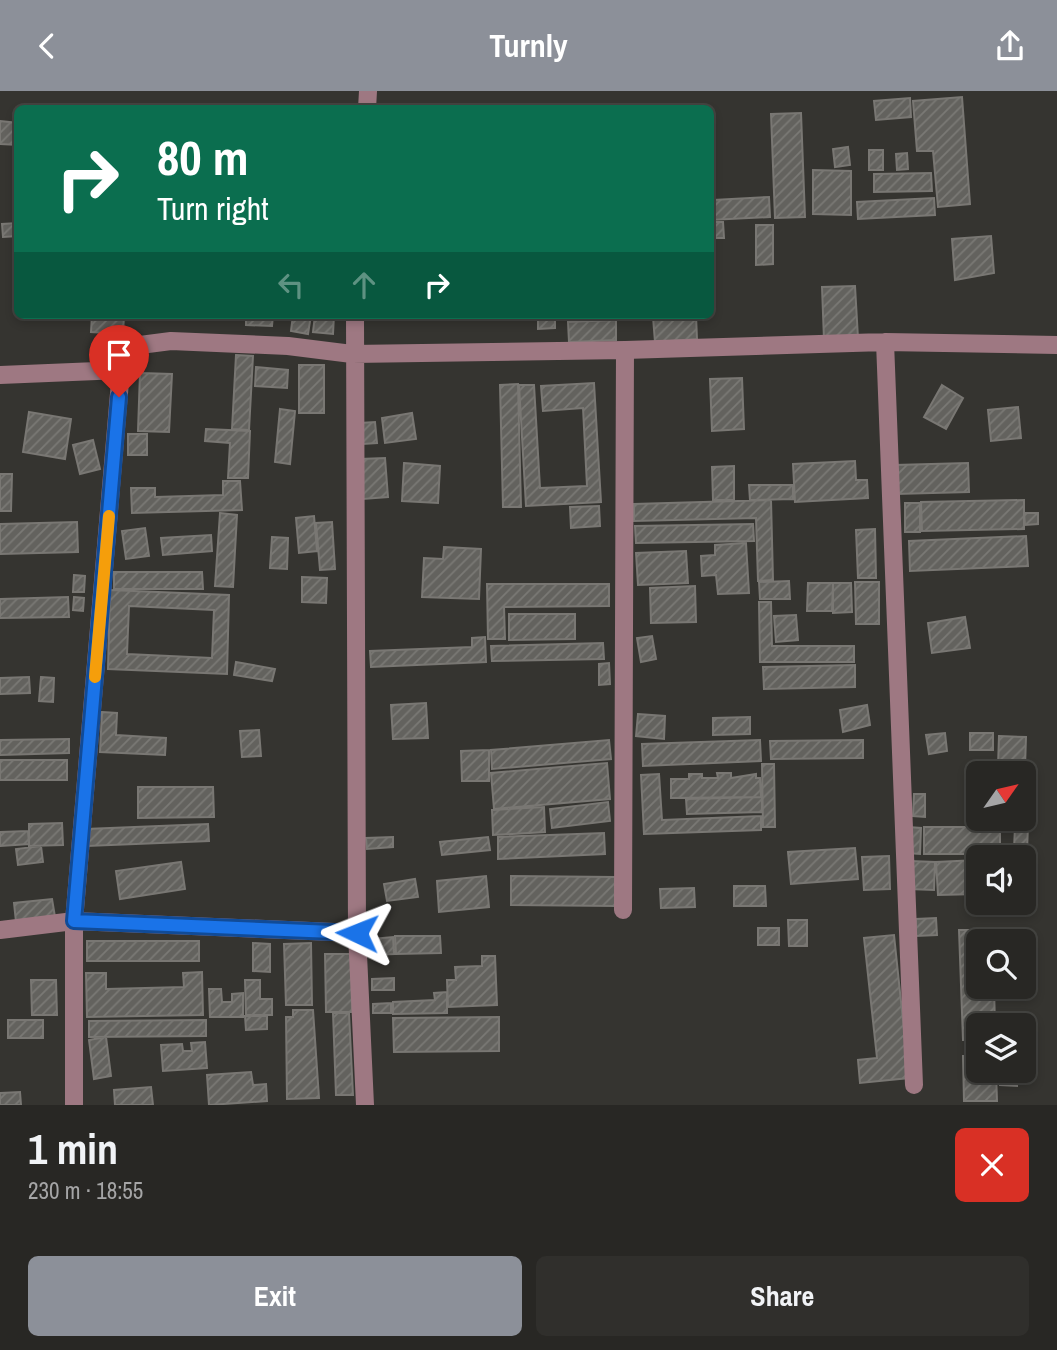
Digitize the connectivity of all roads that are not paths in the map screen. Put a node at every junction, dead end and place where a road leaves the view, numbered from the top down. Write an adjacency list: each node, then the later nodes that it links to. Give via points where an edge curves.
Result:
1 (355, 319): 5 (street)
2 (885, 342): 3 (street); 4 (street); 12 (street)
3 (1057, 345)
4 (625, 351): 5 (street); 8 (street)
5 (352, 354): 6 (street, via 171,341 140,345 123,354); 11 (street)
6 (121, 370): 7 (street); 9 (street)
7 (0, 375)
8 (623, 910)
9 (74, 921): 10 (street); 11 (street); 13 (street)
10 (0, 930)
11 (357, 933): 14 (street)
12 (914, 1085)
13 (74, 1105)
14 (365, 1105)

